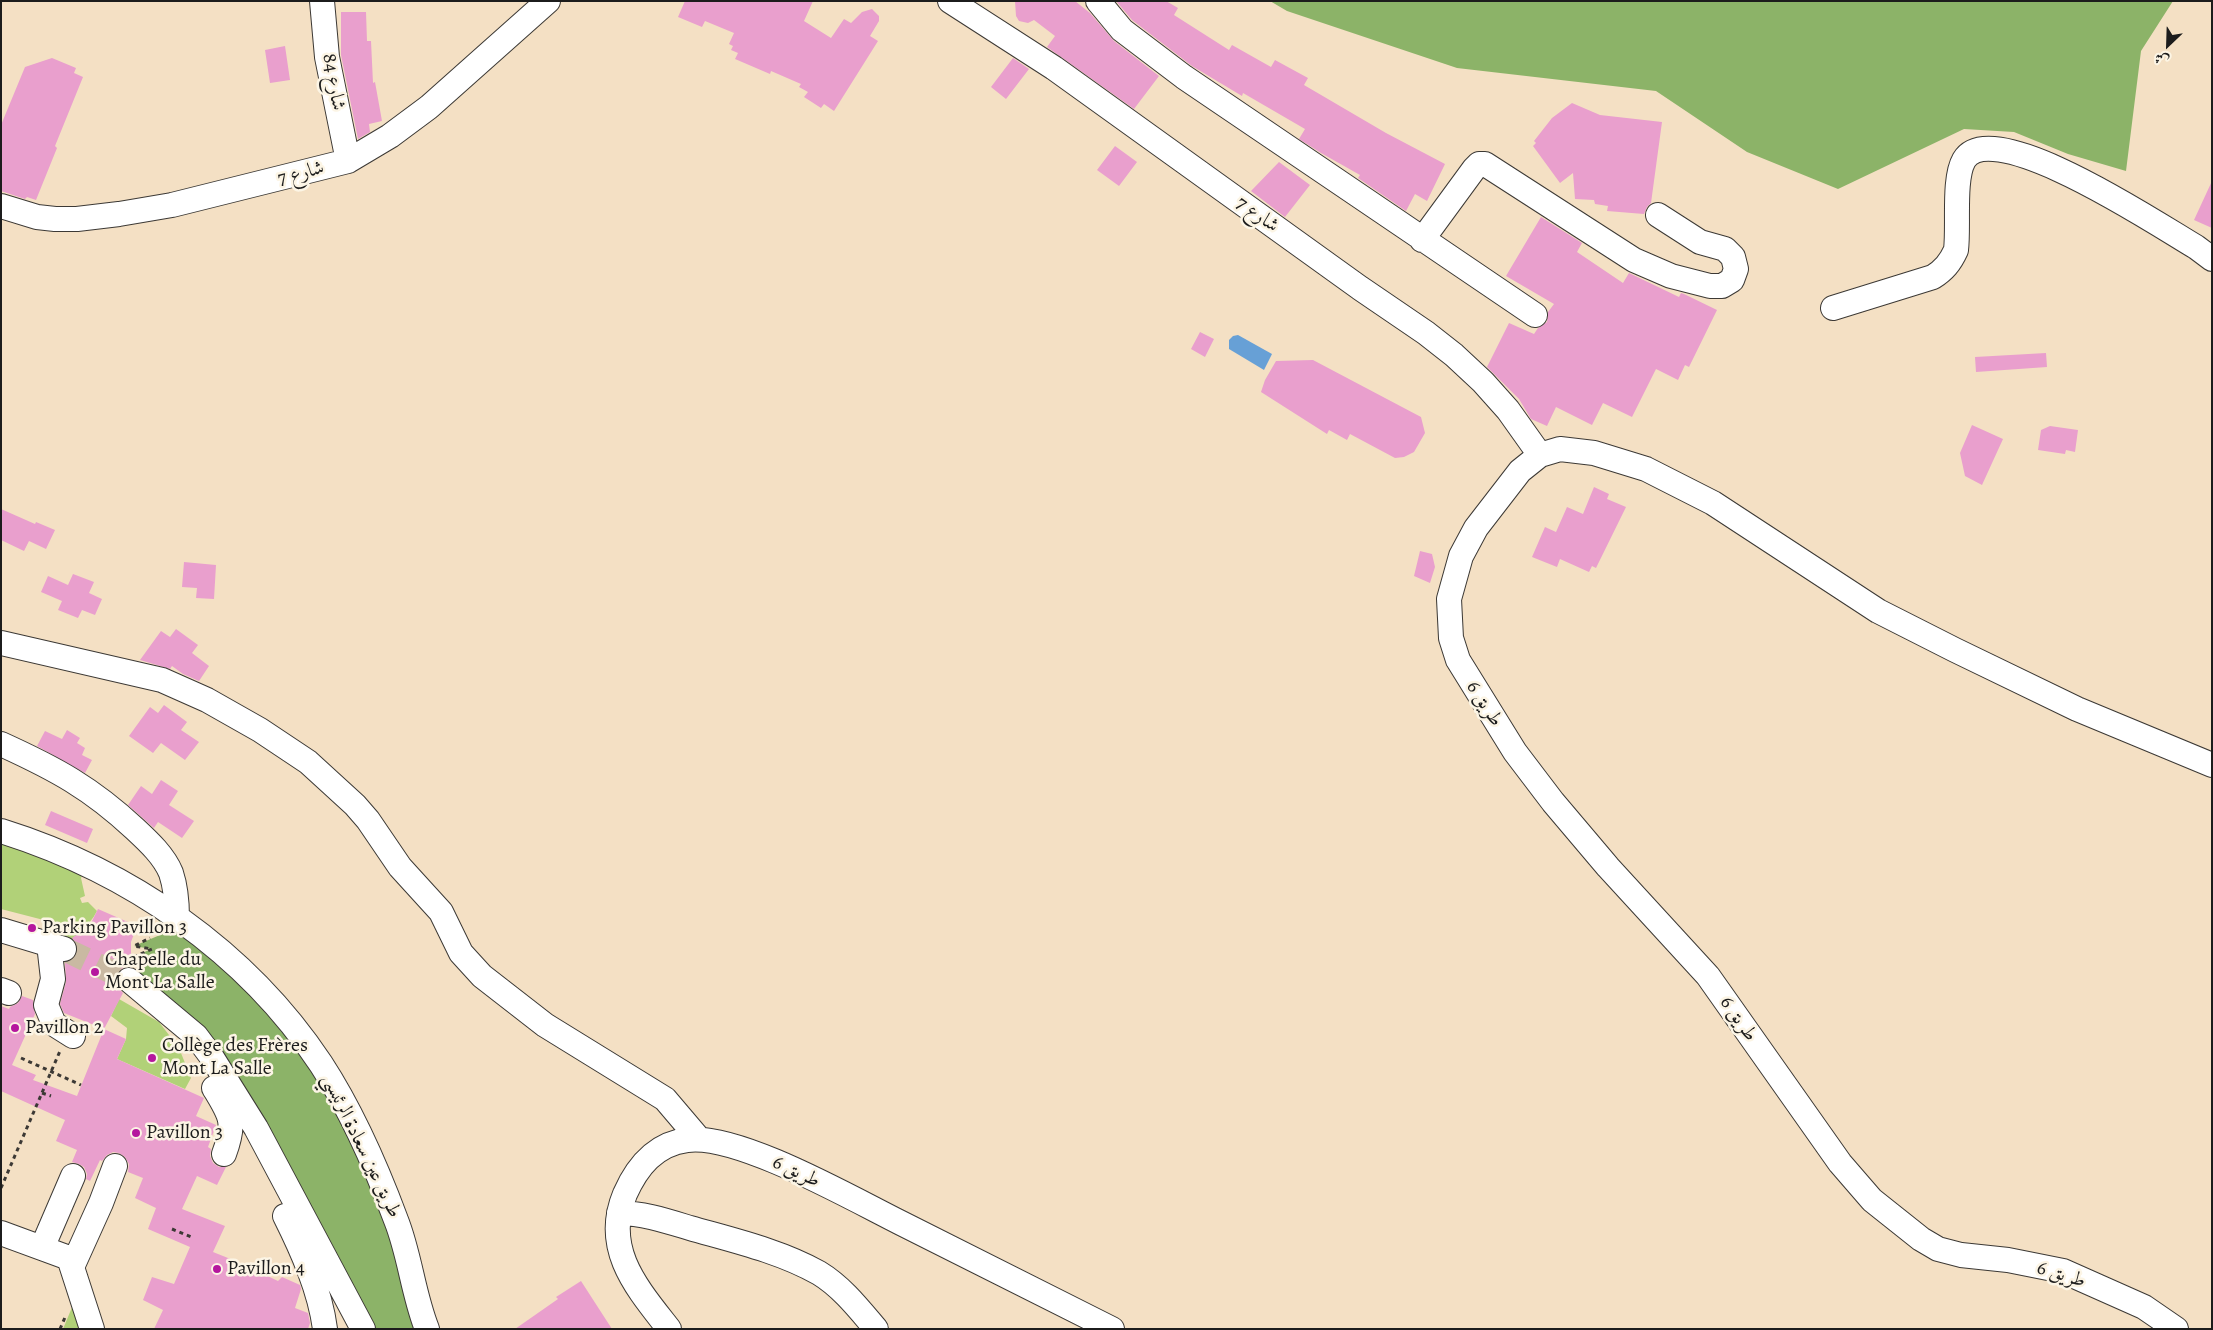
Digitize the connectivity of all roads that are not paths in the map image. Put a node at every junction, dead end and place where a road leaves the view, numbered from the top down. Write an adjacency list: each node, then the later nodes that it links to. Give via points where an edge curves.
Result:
1 (322, 1): 5 (street, شارع 84, via 327,57)
2 (548, 1): 5 (street, شارع 7, via 430,107)
3 (950, 1): 12 (street, شارع 7, via 1054,68 1426,333 1482,382 1508,410)
4 (1098, 1): 8 (street, via 1122,30 1184,77)
5 (348, 161): 6 (street, شارع 7, via 199,199 119,214 55,219)
6 (1, 206)
7 (1658, 215): 8 (street, via 1700,242 1725,249 1734,257 1736,269 1732,280 1722,286 1710,286 1671,276 1634,260 1486,164 1479,164 1474,169)
8 (1422, 240): 11 (street)
9 (2212, 260): 10 (street, via 2196,246 2080,178 2056,167 1996,149 1979,149 1964,158 1959,174 1956,250 1943,270 1933,277)
10 (1833, 308)
11 (1535, 315)
12 (1540, 455): 15 (street, via 1560,449 1578,450 1646,470 1713,503 1878,611 2076,709); 38 (street, طريق 6, via 1520,471 1476,528 1461,556 1448,599 1456,653 1466,675 1516,752 1608,867 1708,976 1840,1164 1872,1200 1938,1249 2063,1271 2144,1307)
13 (1, 643): 22 (street, via 162,680 207,700 308,762 362,812 400,867 441,912 460,953 482,976 545,1025 665,1099)
14 (1, 744): 17 (street, via 65,774 89,790 146,840 160,854 171,873)
15 (2212, 764)
16 (1, 831): 17 (street, طريق عين سعادة الرئيسي, via 91,866)
17 (177, 918): 34 (street, طريق عين سعادة الرئيسي, via 217,947 266,994 331,1081 352,1119 396,1218)
18 (1, 930): 21 (street, via 56,946 54,978 46,1005 54,1024)
19 (132, 982): 20 (street)
20 (173, 1016): 23 (street, via 230,1120 232,1134); 24 (street, via 196,1036 211,1056)
21 (73, 1036)
22 (699, 1140): 27 (street, طريق 6, via 686,1140 657,1150 642,1163 634,1174); 37 (street, طريق 6, via 726,1144 785,1166)
23 (224, 1154)
24 (272, 1159): 32 (street, via 273,1183 309,1270); 33 (street)
25 (115, 1166): 30 (street)
26 (73, 1176): 29 (street)
27 (619, 1213): 35 (street, طريق 6, via 620,1254 638,1288); 36 (street, via 695,1229 767,1251 819,1273 836,1286)
28 (1, 1233): 29 (street)
29 (42, 1248): 30 (street, via 69,1258)
30 (73, 1264): 31 (street)
31 (92, 1329)
32 (324, 1329)
33 (363, 1329)
34 (428, 1329)
35 (670, 1329)
36 (876, 1329)
37 (1112, 1329)
38 (2176, 1329)

